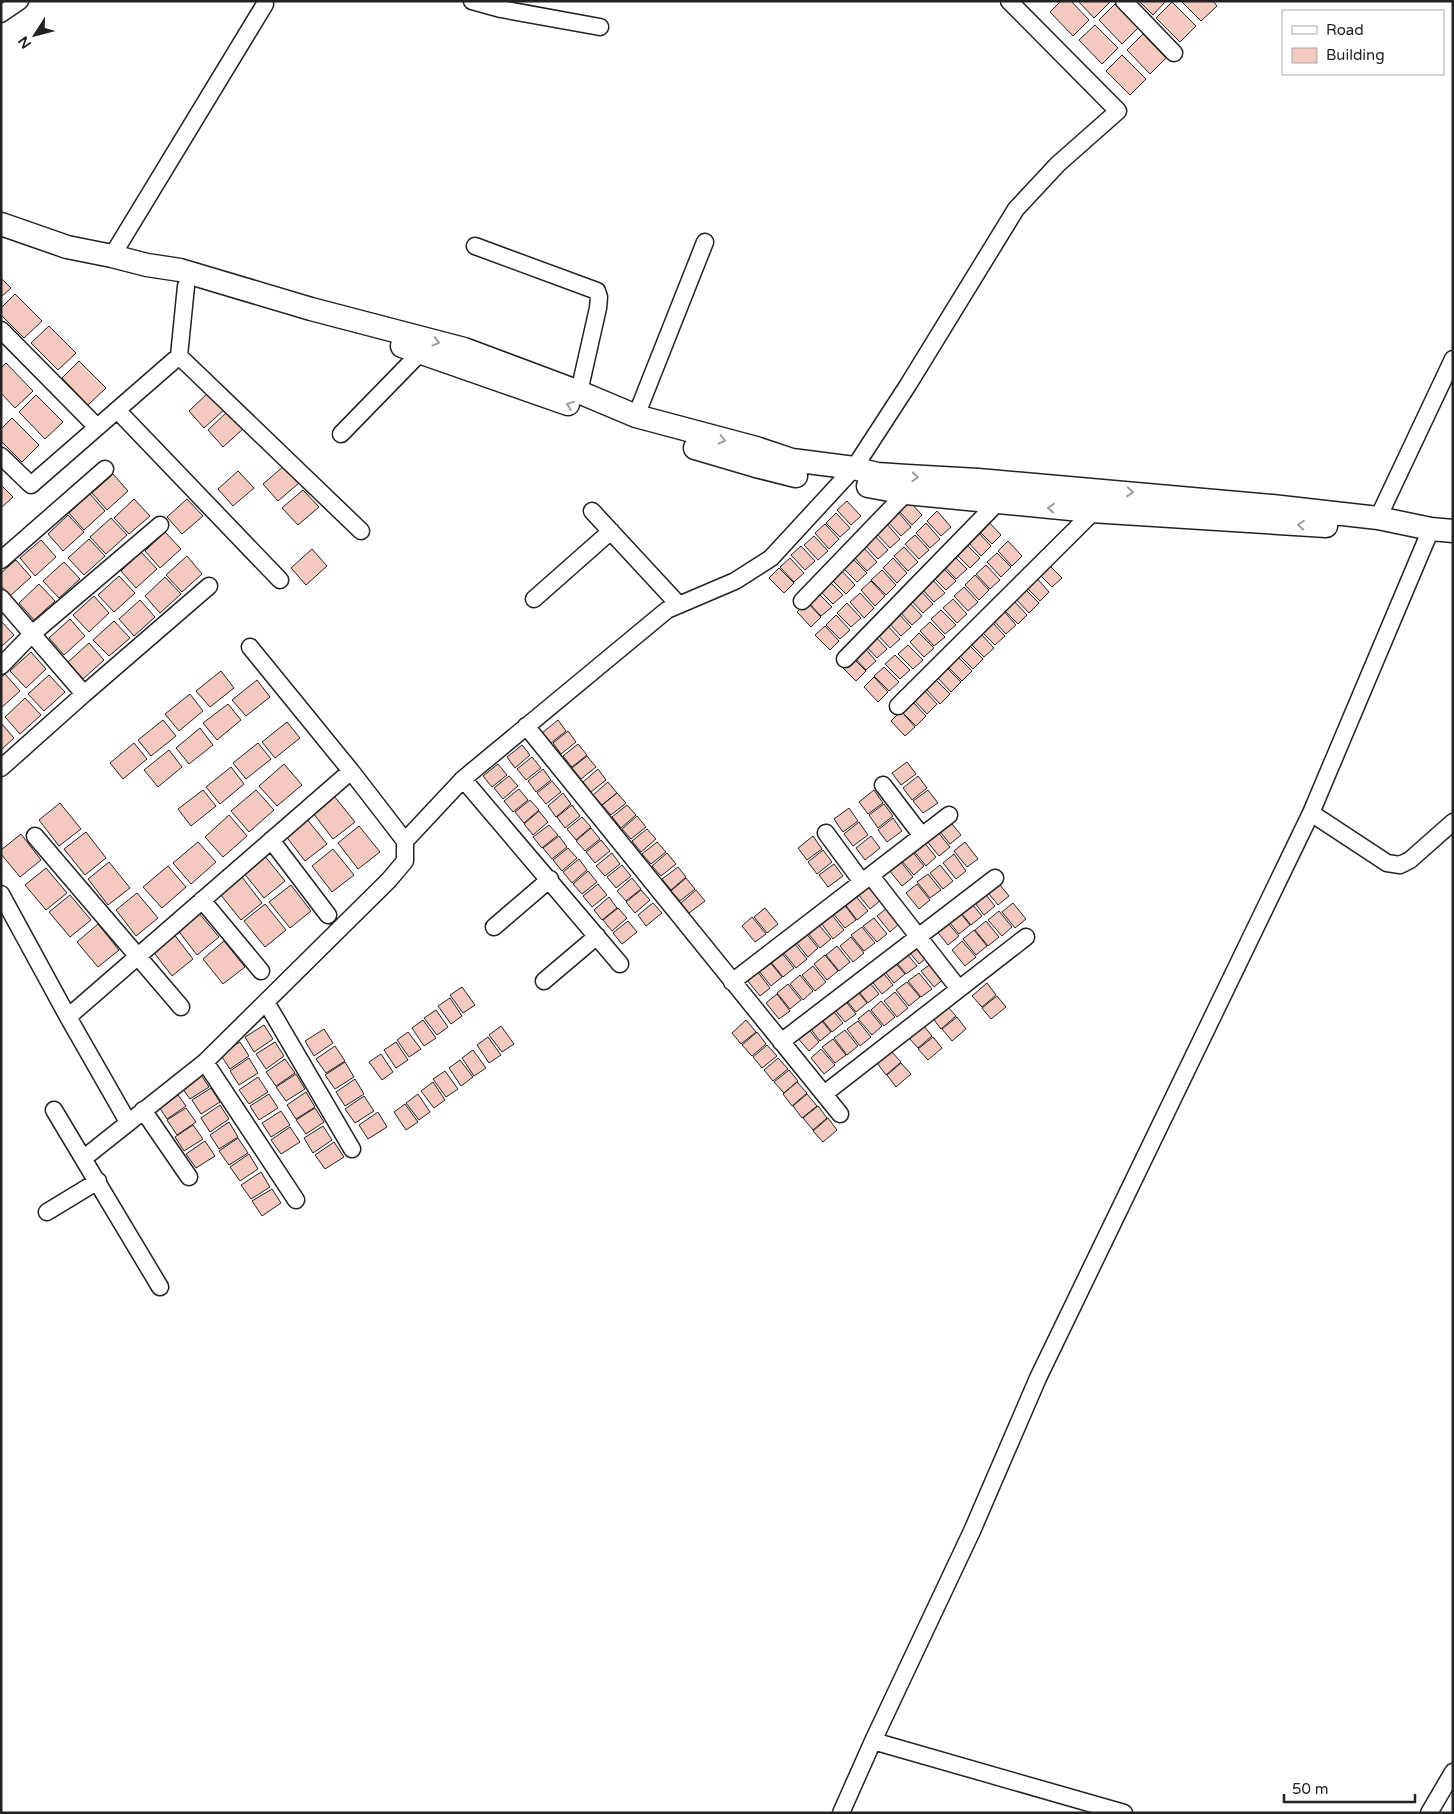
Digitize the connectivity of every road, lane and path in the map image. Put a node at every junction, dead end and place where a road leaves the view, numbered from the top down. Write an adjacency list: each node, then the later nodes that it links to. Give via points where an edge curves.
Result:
1 (20, 1): 6 (street)
2 (472, 1): 7 (street)
3 (1009, 1): 27 (street, via 1118,111 1058,164 1016,209 908,385)
4 (1124, 1): 8 (street)
5 (265, 4): 13 (street)
6 (1, 14)
7 (600, 27)
8 (1174, 53)
9 (1, 224): 13 (street, via 67,247)
10 (1, 239): 14 (street, via 50,257)
11 (705, 242): 22 (street)
12 (475, 246): 20 (street, via 597,291 598,308)
13 (112, 256): 14 (street, via 147,265)
14 (163, 274): 15 (street); 20 (street, one-way to 20, via 180,270 310,309 464,349)
15 (186, 286): 17 (street); 18 (street)
16 (1, 330): 23 (street)
17 (420, 353): 24 (street); 27 (street, one-way to 17, via 798,476 756,466 637,431)
18 (179, 356): 21 (street); 34 (street)
19 (1453, 359): 32 (street)
20 (579, 392): 22 (street)
21 (117, 410): 23 (street); 39 (street)
22 (636, 416): 27 (street, one-way to 27)
23 (97, 427): 25 (street, via 31,485)
24 (341, 434)
25 (1, 456)
26 (105, 469): 38 (street)
27 (848, 475): 28 (street); 29 (street, one-way to 29, via 978,480); 44 (street, via 771,558 735,581)
28 (906, 493): 30 (street); 43 (street)
29 (1092, 500): 30 (street, one-way to 30); 32 (street, one-way to 32, via 1176,496); 36 (street, one-way to 29); 50 (street, via 1091,514)
30 (997, 503): 47 (street)
31 (592, 511): 35 (street)
32 (1378, 518): 36 (street)
33 (160, 525): 45 (street)
34 (361, 531)
35 (611, 531): 42 (street); 44 (street)
36 (1436, 534): 37 (street); 56 (street)
37 (1453, 546)
38 (1, 560)
39 (280, 580)
40 (209, 586): 49 (street)
41 (1, 598): 45 (street)
42 (534, 599)
43 (802, 602)
44 (679, 605): 51 (street, via 667,610)
45 (32, 634): 48 (street); 49 (street)
46 (250, 647): 53 (street)
47 (845, 659)
48 (1, 666)
49 (84, 694): 52 (street)
50 (898, 706)
51 (526, 726): 54 (street); 78 (street)
52 (1, 768)
53 (351, 771): 62 (street); 63 (street)
54 (464, 779): 63 (street); 65 (street)
55 (883, 785): 61 (street)
56 (1311, 813): 58 (street, via 1387,864 1400,865); 97 (street, via 1038,1378 972,1531)
57 (949, 815): 61 (street)
58 (1453, 822)
59 (826, 833): 66 (street)
60 (35, 836): 74 (street)
61 (922, 836): 66 (street)
62 (270, 840): 68 (street); 69 (street)
63 (404, 841): 80 (street, via 405,861 389,880)
64 (995, 878): 72 (street)
65 (550, 879): 70 (street); 71 (street)
66 (866, 879): 72 (street); 78 (street)
67 (1, 894): 82 (street)
68 (202, 900): 74 (street); 76 (street)
69 (328, 915)
70 (494, 927)
71 (597, 936): 75 (street); 77 (street)
72 (918, 937): 79 (street); 83 (street)
73 (1026, 937): 79 (street)
74 (137, 956): 81 (street); 82 (street)
75 (620, 964)
76 (261, 971)
77 (544, 981)
78 (732, 982): 83 (street)
79 (960, 988): 85 (street)
80 (266, 1002): 84 (street); 90 (street)
81 (181, 1007)
82 (68, 1017): 89 (street)
83 (781, 1042): 85 (street)
84 (205, 1062): 87 (street); 94 (street)
85 (824, 1094): 88 (street)
86 (54, 1110): 91 (street)
87 (143, 1110): 89 (street); 92 (street)
88 (840, 1114)
89 (125, 1124): 91 (street)
90 (352, 1149)
91 (84, 1158): 93 (street)
92 (190, 1177)
93 (98, 1181): 95 (street); 96 (street)
94 (296, 1200)
95 (47, 1212)
96 (160, 1287)
97 (873, 1741): 99 (street); 100 (street)
98 (1453, 1772): 101 (street)
99 (842, 1813)
100 (1124, 1813)
101 (1429, 1813)

